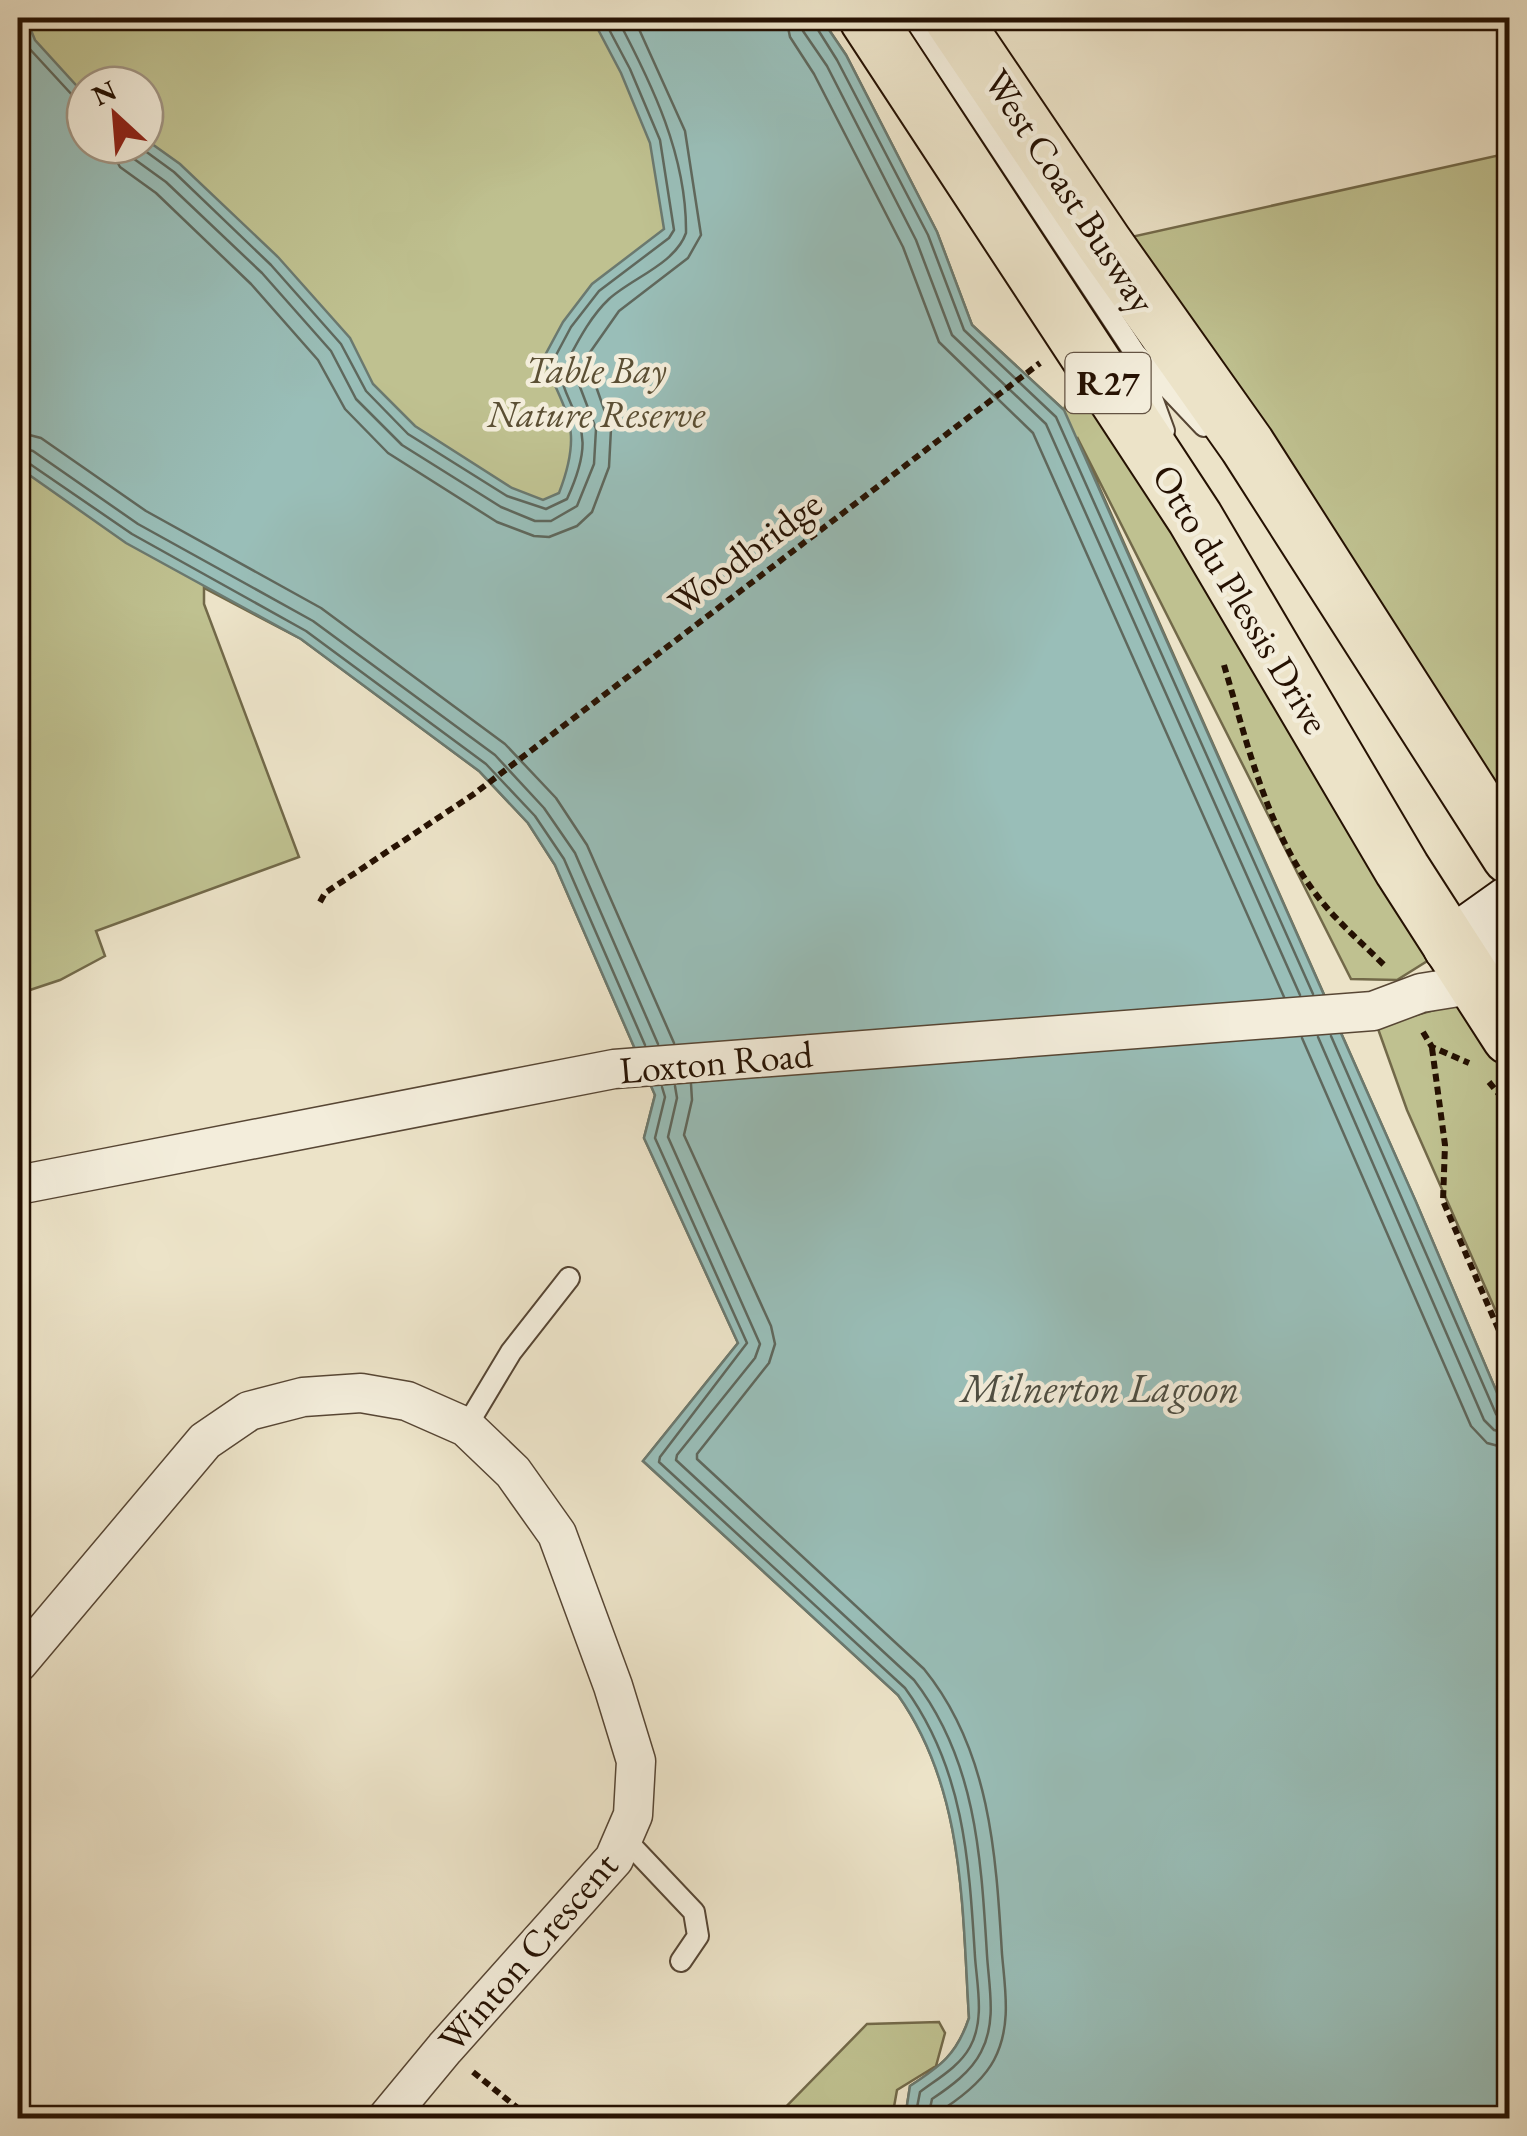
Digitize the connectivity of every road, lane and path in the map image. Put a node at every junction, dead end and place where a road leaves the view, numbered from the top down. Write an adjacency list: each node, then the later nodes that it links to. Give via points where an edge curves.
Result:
1 (867, 18): 6 (main road, Otto du Plessis Drive / R27)
2 (914, 18): 4 (lane, West Coast Busway)
3 (952, 18): 7 (main road, R27)
4 (1136, 353): 6 (lane, West Coast Busway); 7 (lane, West Coast Busway)
5 (1049, 356): 10 (path, Woodbridge, via 474,794)
6 (1194, 518): 13 (main road, Otto du Plessis Drive / R27, via 1402,869)
7 (1294, 522): 9 (main road, R27)
8 (1222, 658): 12 (path, via 1253,765 1293,858 1352,938)
9 (1510, 856)
10 (320, 902)
11 (1510, 904): 13 (street, Loxton Road)
12 (1383, 963)
13 (1479, 965): 14 (main road, R27); 16 (street, Loxton Road, via 1373,1011 614,1069)
14 (1510, 1037)
15 (1510, 1108): 18 (path, via 1470,1064 1432,1047 1445,1145 1443,1201)
16 (18, 1185)
17 (569, 1278): 19 (lane, via 511,1352)
18 (1510, 1356)
19 (466, 1427): 20 (street, Winton Crescent, via 408,1401 361,1393 303,1397 249,1412 205,1442); 21 (street, Winton Crescent, via 514,1472 556,1534 636,1761 634,1815)
20 (18, 1663)
21 (624, 1838): 22 (lane, via 694,1912 698,1936); 23 (street, Winton Crescent, via 614,1860)
22 (681, 1962)
23 (445, 2048): 24 (street, Winton Crescent); 25 (path)
24 (387, 2118)
25 (530, 2118)

